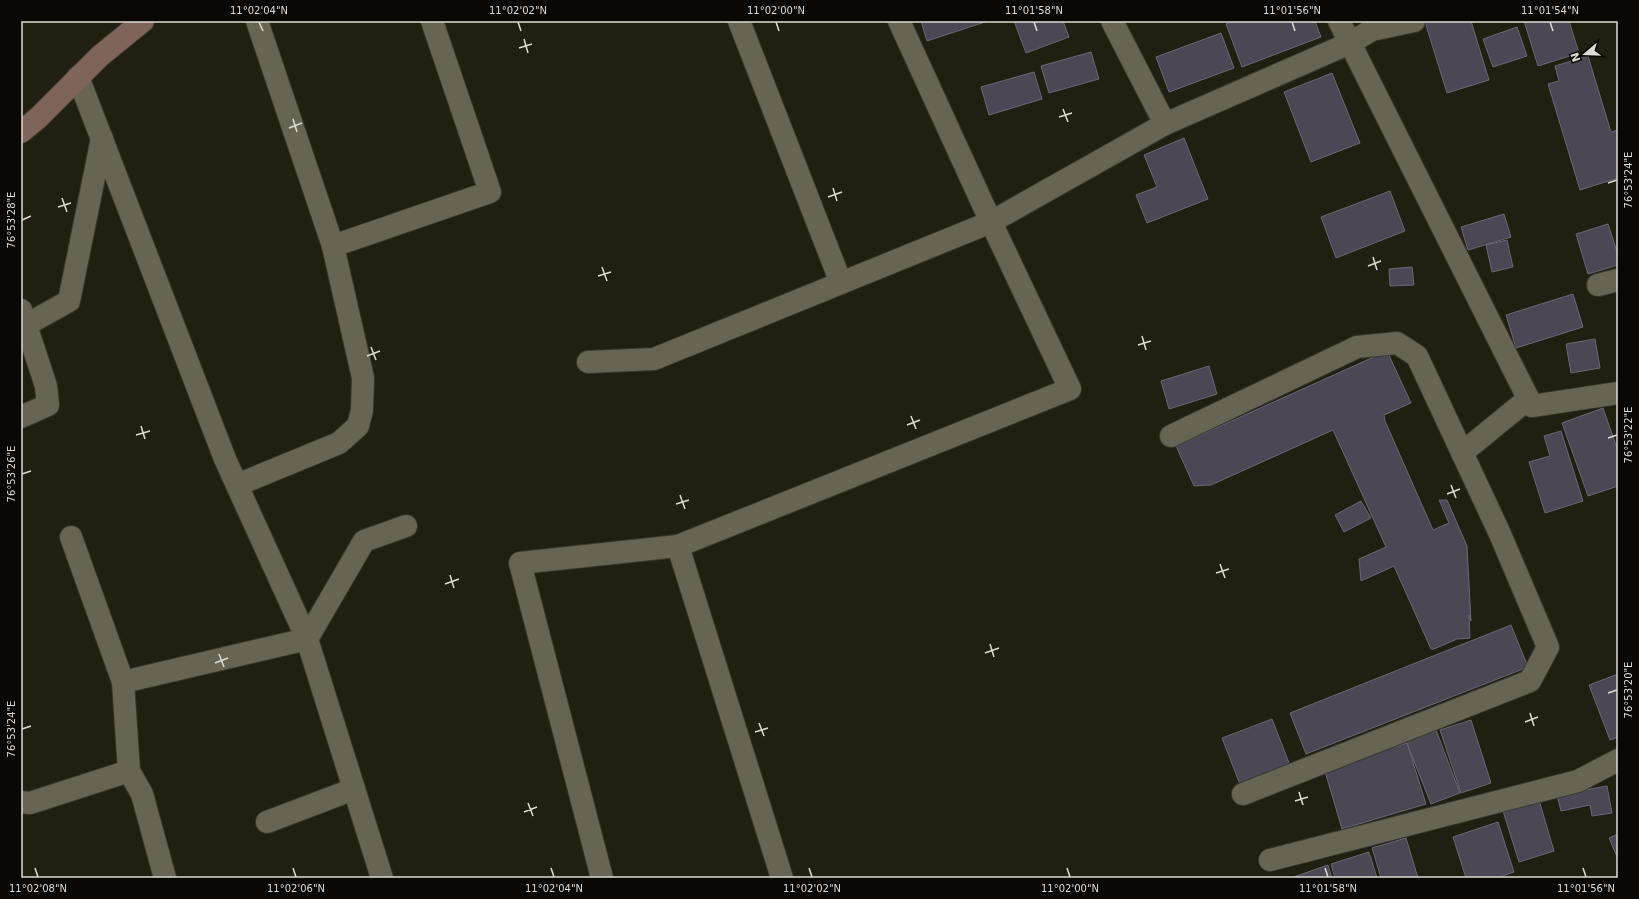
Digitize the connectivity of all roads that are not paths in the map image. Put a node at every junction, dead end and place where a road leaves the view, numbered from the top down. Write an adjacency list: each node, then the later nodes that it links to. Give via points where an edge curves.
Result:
1 (143, 21): 10 (main road)
2 (257, 21): 15 (street)
3 (432, 21): 15 (street, via 490,192)
4 (739, 21): 16 (street)
5 (899, 21): 14 (street)
6 (1112, 21): 11 (street)
7 (1339, 21): 9 (street)
8 (1414, 21): 9 (street, via 1372,30)
9 (1350, 43): 11 (street); 20 (street)
10 (78, 77): 12 (main road); 13 (street)
11 (1165, 124): 14 (street)
12 (21, 132)
13 (102, 138): 17 (street, via 69,301); 24 (street)
14 (991, 222): 16 (street); 27 (street, via 1070,389)
15 (333, 246): 24 (street, via 363,378 362,410 358,426 339,443)
16 (841, 283): 18 (street, via 654,359)
17 (23, 317): 21 (street, via 46,386 48,405)
18 (588, 362)
19 (1617, 398): 20 (street, via 1532,406)
20 (1528, 399): 23 (street)
21 (21, 417)
22 (1171, 436): 23 (street, via 1357,347 1397,343 1417,356)
23 (1462, 452): 33 (street, via 1548,647 1530,681)
24 (237, 485): 28 (street)
25 (406, 526): 28 (street, via 364,541)
26 (71, 537): 29 (street)
27 (678, 546): 39 (street, via 520,563); 40 (street)
28 (307, 639): 29 (street); 32 (street)
29 (123, 682): 31 (street)
30 (1618, 760): 36 (street, via 1578,782)
31 (129, 771): 34 (street, via 30,803); 37 (street, via 142,794)
32 (354, 789): 35 (street); 38 (street)
33 (1243, 794)
34 (21, 802)
35 (267, 822)
36 (1270, 860)
37 (165, 878)
38 (382, 878)
39 (602, 878)
40 (782, 878)

